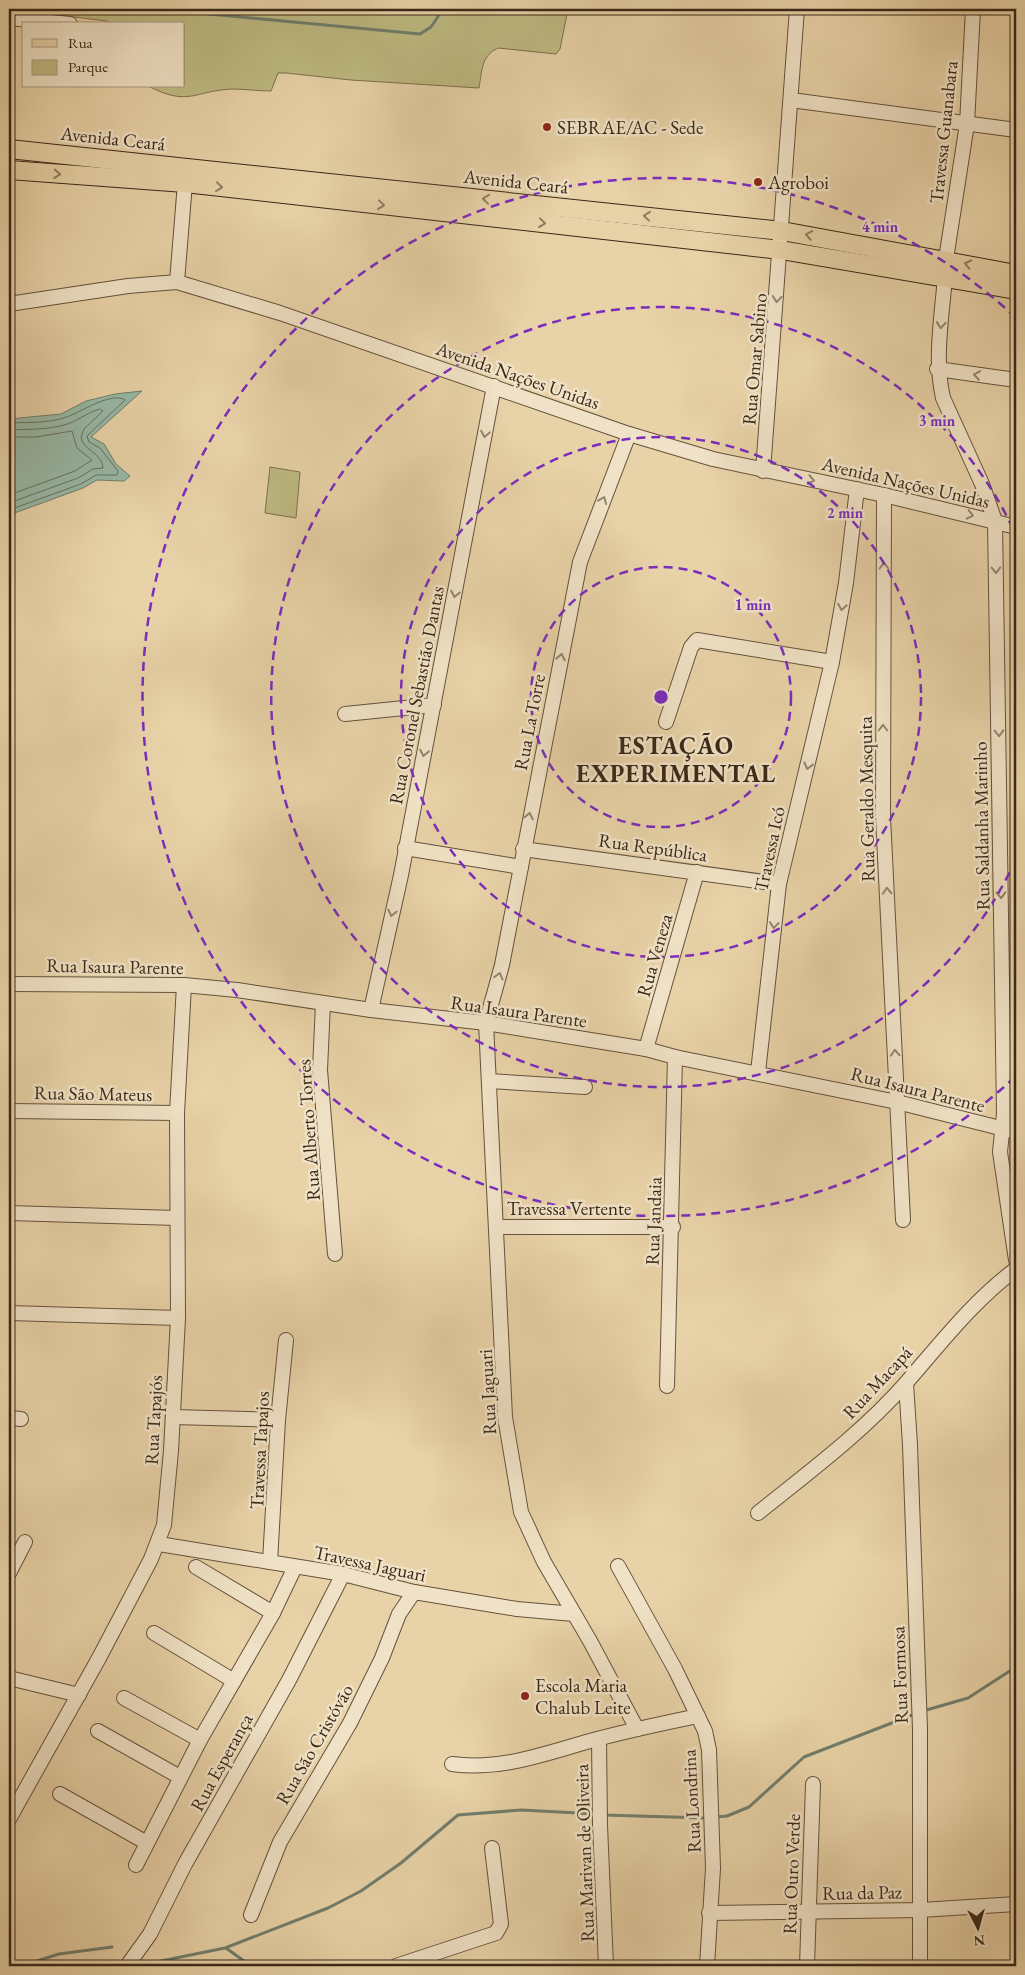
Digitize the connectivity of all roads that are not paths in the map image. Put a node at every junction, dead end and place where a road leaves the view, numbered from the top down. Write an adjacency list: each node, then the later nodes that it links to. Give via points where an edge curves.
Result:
1 (798, 9): 5 (street, Rua Omar Sabino)
2 (973, 9): 6 (street, Travessa Guanabara)
3 (9, 18): 4 (street)
4 (50, 22)
5 (791, 100): 6 (street); 12 (street, Rua Omar Sabino)
6 (967, 124): 7 (street); 14 (street, Travessa Guanabara)
7 (1016, 130)
8 (15, 150): 9 (main road, via 16,159); 12 (main road, Avenida Ceará, one-way to 8)
9 (9, 163)
10 (9, 170): 11 (main road, Avenida Ceará, one-way to 11)
11 (185, 183): 13 (main road, Avenida Ceará, one-way to 13); 16 (street)
12 (782, 230): 13 (street, Rua Omar Sabino); 14 (main road, Avenida Ceará, one-way to 12)
13 (781, 250): 14 (main road, Avenida Ceará); 23 (street, Rua Omar Sabino, one-way to 23)
14 (945, 268): 15 (main road, Avenida Ceará, one-way to 14); 17 (main road, Avenida Ceará); 19 (street, Travessa Guanabara, one-way to 19)
15 (1016, 274)
16 (177, 282): 18 (street, Avenida Nações Unidas); 21 (street, Avenida Nações Unidas, via 280,313)
17 (1016, 290)
18 (9, 304)
19 (937, 370): 20 (street, one-way to 19); 26 (street, Travessa Guanabara, via 943,398)
20 (1016, 380)
21 (494, 386): 22 (street, Avenida Nações Unidas); 29 (street, Rua Coronel Sebastião Dantas, one-way to 29)
22 (629, 434): 23 (street, Avenida Nações Unidas, via 713,460); 33 (street, Rua La Torre, one-way to 22, via 584,548)
23 (763, 471): 24 (street, Avenida Nações Unidas, one-way to 24)
24 (857, 489): 25 (street, Avenida Nações Unidas); 28 (street, Travessa Icó, one-way to 28, via 846,583)
25 (884, 495): 26 (street, Avenida Nações Unidas, one-way to 26); 47 (street, Rua Geraldo Mesquita, one-way to 25, via 883,817)
26 (995, 521): 27 (street, Avenida Nações Unidas); 50 (street, Rua Saldanha Marinho, one-way to 50)
27 (1016, 527)
28 (832, 662): 31 (street, via 696,640 691,646); 36 (street, Travessa Icó, one-way to 36)
29 (434, 705): 30 (street); 32 (street, Rua Coronel Sebastião Dantas, one-way to 32)
30 (346, 714)
31 (666, 722)
32 (405, 848): 34 (street); 40 (street, Rua Coronel Sebastião Dantas, one-way to 40)
33 (523, 849): 34 (street, Rua La Torre); 35 (street, Rua República)
34 (521, 867): 41 (street, Rua La Torre, one-way to 34, via 502,965)
35 (697, 872): 36 (street, Rua República); 42 (street, Rua Veneza)
36 (779, 884): 44 (street, Travessa Icó, one-way to 44)
37 (9, 984): 38 (street, Rua Isaura Parente)
38 (184, 985): 39 (street, Rua Isaura Parente); 49 (street, Rua Tapajós)
39 (323, 1003): 40 (street, Rua Isaura Parente); 56 (street, Rua Alberto Torres, via 320,1070)
40 (371, 1010): 41 (street, Rua Isaura Parente)
41 (486, 1023): 42 (street, Rua Isaura Parente); 45 (street, Rua Jaguari)
42 (646, 1049): 43 (street, Rua Isaura Parente)
43 (675, 1057): 44 (street, Rua Isaura Parente); 55 (street, Rua Jandaia)
44 (758, 1072): 47 (street, Rua Isaura Parente)
45 (489, 1081): 46 (street); 54 (street, Rua Jaguari)
46 (585, 1088)
47 (897, 1102): 50 (street, Rua Isaura Parente); 53 (street, Rua Geraldo Mesquita)
48 (9, 1111): 49 (street, Rua São Mateus)
49 (177, 1113): 52 (street, Rua Tapajós)
50 (1010, 1131): 57 (street, Rua Saldanha Marinho, via 1000,1152)
51 (9, 1213): 52 (street)
52 (177, 1218): 60 (street, Rua Tapajós)
53 (903, 1220)
54 (496, 1227): 55 (street, Travessa Vertente); 77 (street, Rua Jaguari, via 505,1417 516,1488 531,1536)
55 (672, 1227): 63 (street, Rua Jandaia)
56 (335, 1254)
57 (1016, 1260)
58 (1016, 1269): 62 (street, Rua Macapá, via 992,1287)
59 (9, 1313): 60 (street)
60 (178, 1318): 64 (street, Rua Tapajós)
61 (286, 1340): 65 (street, Travessa Tapajos)
62 (906, 1383): 66 (street, Rua Macapá, via 844,1445); 97 (street, Rua Formosa, via 920,1729)
63 (667, 1386)
64 (173, 1417): 65 (street); 68 (street, Rua Tapajós, via 167,1508)
65 (278, 1420): 69 (street, Travessa Tapajos)
66 (758, 1513)
67 (25, 1542): 73 (street)
68 (158, 1544): 69 (street, Travessa Jaguari); 81 (street, Rua Tapajós)
69 (270, 1562): 72 (street, Travessa Jaguari)
70 (196, 1566): 76 (street)
71 (618, 1566): 83 (street, Rua Londrina)
72 (295, 1567): 74 (street, Travessa Jaguari); 76 (street)
73 (9, 1574)
74 (343, 1574): 75 (street, Travessa Jaguari); 101 (street, Rua Esperança, via 150,1934)
75 (414, 1592): 77 (street, Travessa Jaguari, via 517,1609); 100 (street, Rua São Cristóvão, via 399,1614 382,1658 350,1722 280,1842)
76 (273, 1613): 80 (street)
77 (574, 1614): 84 (street, Rua Jaguari)
78 (154, 1633): 80 (street)
79 (9, 1678): 81 (street)
80 (234, 1681): 87 (street)
81 (79, 1695): 92 (street, Rua Tapajós)
82 (124, 1698): 87 (street)
83 (698, 1716): 84 (street); 99 (street, Rua Londrina, via 710,1750 713,1868)
84 (637, 1728): 86 (street)
85 (98, 1731): 89 (street)
86 (599, 1739): 88 (street, via 500,1765 474,1767); 103 (street, Rua Marivan de Oliveira)
87 (200, 1740): 89 (street)
88 (452, 1764)
89 (180, 1777): 93 (street)
90 (813, 1784): 98 (street, Rua Ouro Verde)
91 (60, 1794): 93 (street)
92 (9, 1819)
93 (147, 1843): 95 (street)
94 (492, 1848): 102 (street, via 501,1924 496,1933)
95 (136, 1865)
96 (1016, 1904): 97 (street, Rua da Paz)
97 (922, 1910): 98 (street, Rua da Paz); 106 (street, Rua Formosa)
98 (808, 1912): 99 (street, Rua da Paz); 105 (street, Rua Ouro Verde)
99 (709, 1913): 104 (street, Rua Londrina)
100 (251, 1916)
101 (127, 1966)
102 (396, 1966)
103 (606, 1966)
104 (707, 1966)
105 (807, 1966)
106 (920, 1966)

